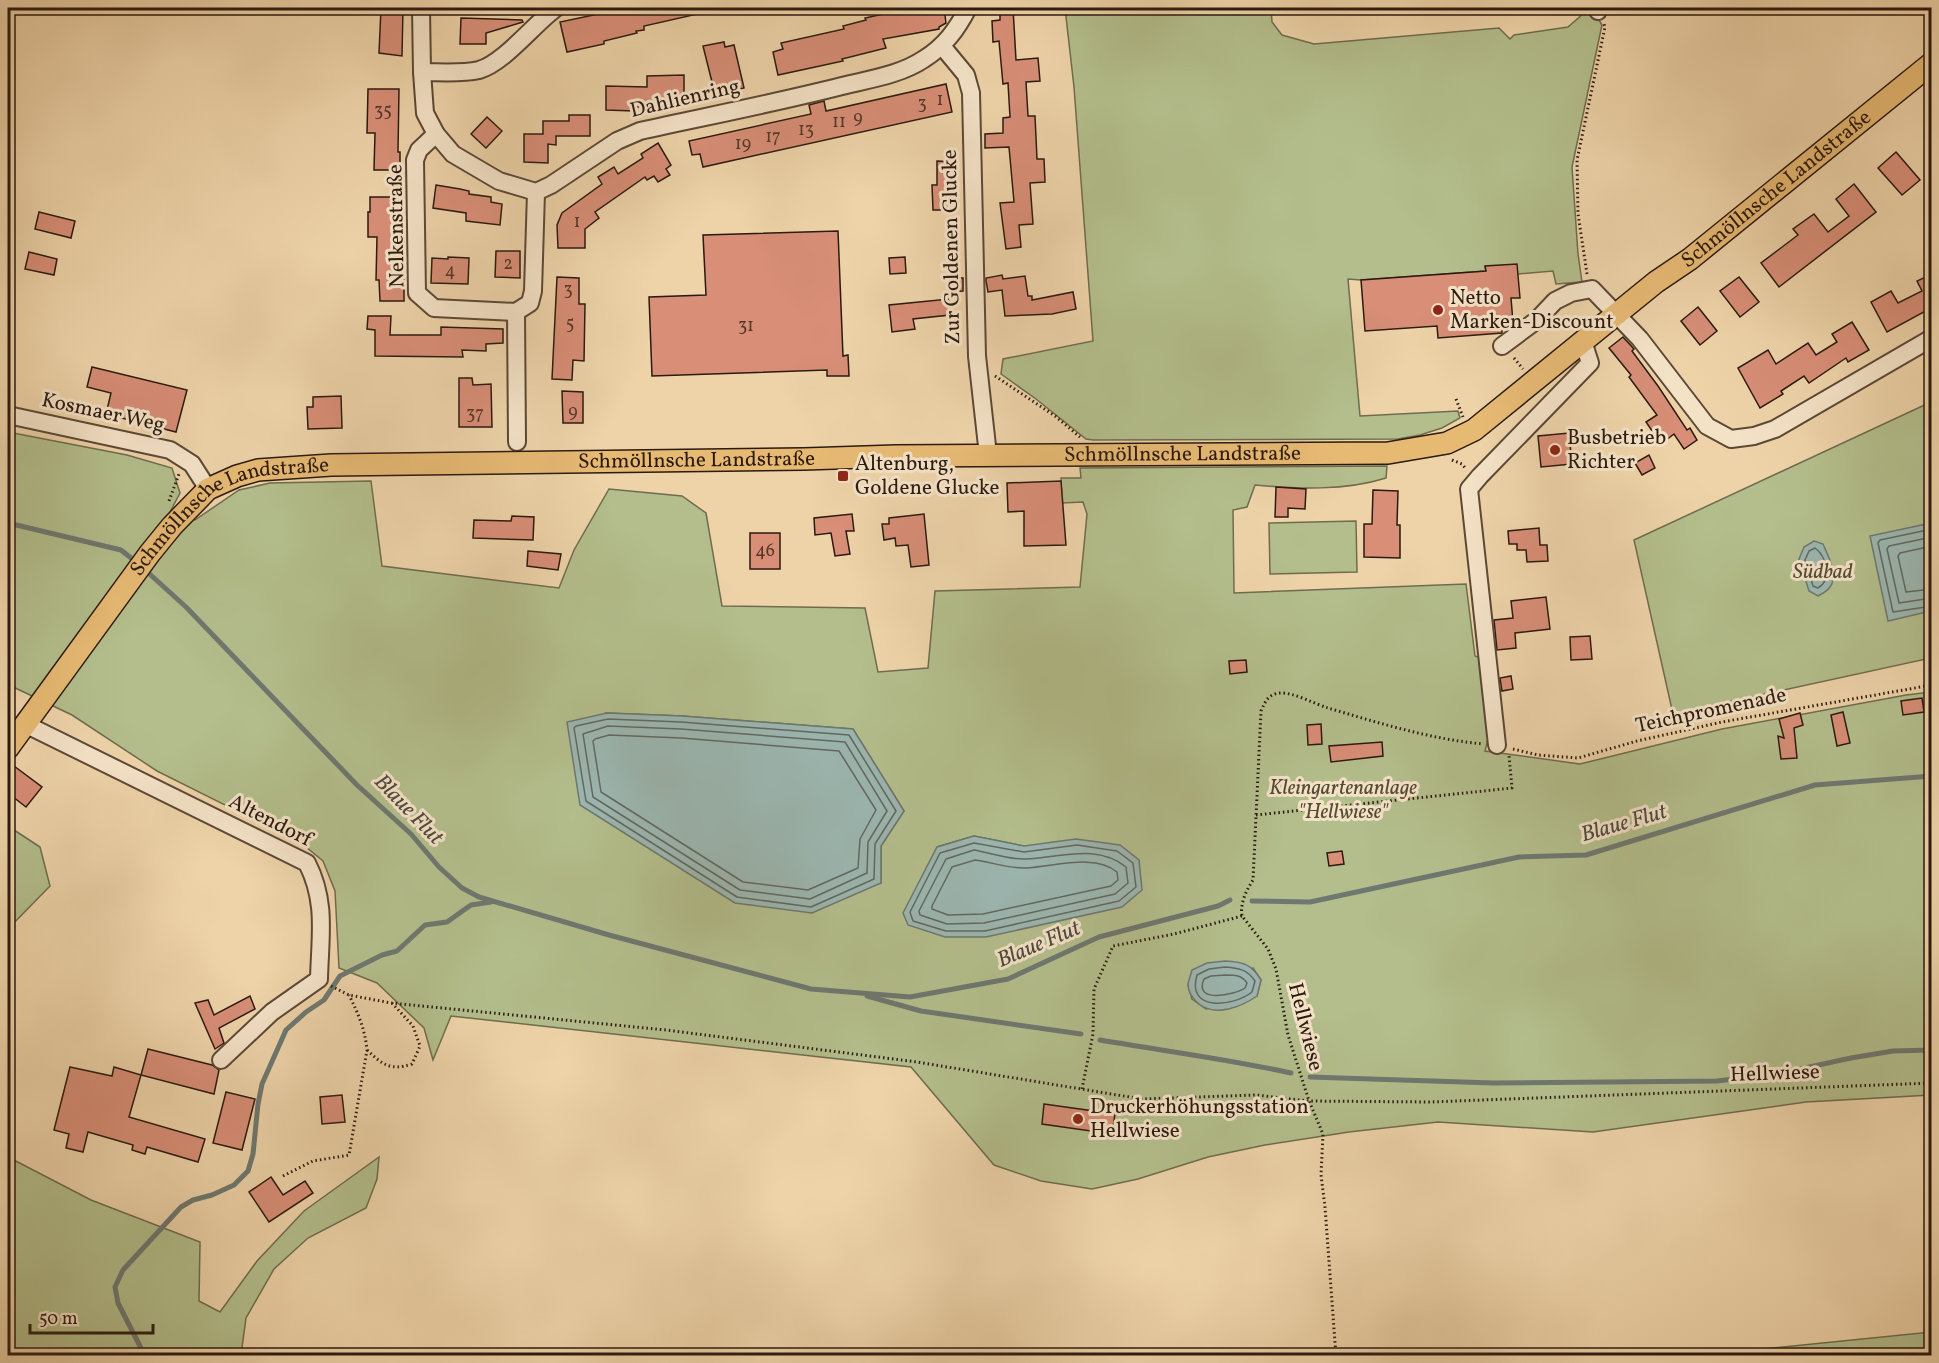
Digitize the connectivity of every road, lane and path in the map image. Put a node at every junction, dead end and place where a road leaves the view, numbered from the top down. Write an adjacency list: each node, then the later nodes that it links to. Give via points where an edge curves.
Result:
1 (421, 8): 7 (street)
2 (556, 8): 7 (street, via 509,51 481,69)
3 (968, 8): 5 (street, Dahlienring)
4 (1599, 9): 10 (path, via 1605,27 1577,160 1578,214)
5 (942, 46): 9 (street, Dahlienring, via 901,71 640,131 617,141); 24 (street, Zur Goldenen Glucke, via 966,75 971,93 977,356)
6 (1932, 63): 12 (main road, Schmöllnsche Landstraße)
7 (422, 72): 8 (street, via 424,113)
8 (436, 134): 9 (street, via 453,154 499,181); 11 (street, Nelkenstraße, via 418,150 415,160 417,293 434,308)
9 (536, 192): 11 (street, via 533,291 530,303)
10 (1592, 289): 12 (street); 15 (street, via 1555,301)
11 (516, 312): 22 (street)
12 (1617, 314): 13 (street, via 1707,426 1731,439 1775,429); 14 (main road, Schmöllnsche Landstraße)
13 (1932, 338)
14 (1583, 341): 23 (main road, Schmöllnsche Landstraße, via 1474,430); 27 (street, via 1590,363)
15 (1507, 351): 16 (path, via 1524,370)
16 (1531, 364)
17 (989, 372): 21 (path, via 1056,416 1086,442)
18 (1456, 399): 20 (path)
19 (8, 415): 25 (street, Kosmaer Weg, via 170,450)
20 (1465, 418)
21 (1078, 441)
22 (517, 442)
23 (1447, 443): 24 (main road, Schmöllnsche Landstraße, via 1388,453); 27 (path, via 1450,459 1466,468)
24 (988, 455): 26 (main road, Schmöllnsche Landstraße, via 331,465 258,470)
25 (184, 458): 26 (street, Kosmaer Weg); 28 (path)
26 (208, 489): 30 (main road, Schmöllnsche Landstraße, via 150,553)
27 (1469, 489): 31 (street)
28 (165, 508)
29 (1932, 686): 31 (path, Teichpromenade, via 1722,722 1578,758 1538,755)
30 (25, 724): 32 (main road, Schmöllnsche Landstraße); 39 (street, Altendorf, via 307,862 321,904 319,979 272,1012)
31 (1503, 746): 33 (path, via 1512,788); 33 (path, via 1460,742 1377,722 1285,693 1275,694 1267,698 1261,711)
32 (8, 748)
33 (1255, 815): 34 (path, via 1252,880 1245,892)
34 (1242, 916): 41 (path, via 1113,946 1094,989 1093,1034); 42 (path, Hellwiese, via 1268,949 1276,969 1288,1035)
35 (341, 991): 36 (path)
36 (349, 995): 37 (path); 38 (path, via 360,1018)
37 (391, 1003): 38 (path, via 413,1026 420,1046 412,1064 398,1069); 41 (path, via 689,1033 917,1062)
38 (366, 1050): 43 (path, via 349,1155 313,1161)
39 (221, 1060)
40 (1932, 1083): 42 (path, Hellwiese, via 1430,1102)
41 (1082, 1089): 42 (path, via 1142,1099 1256,1095)
42 (1309, 1101): 44 (path, via 1323,1134 1321,1175)
43 (283, 1176)
44 (1336, 1356)

